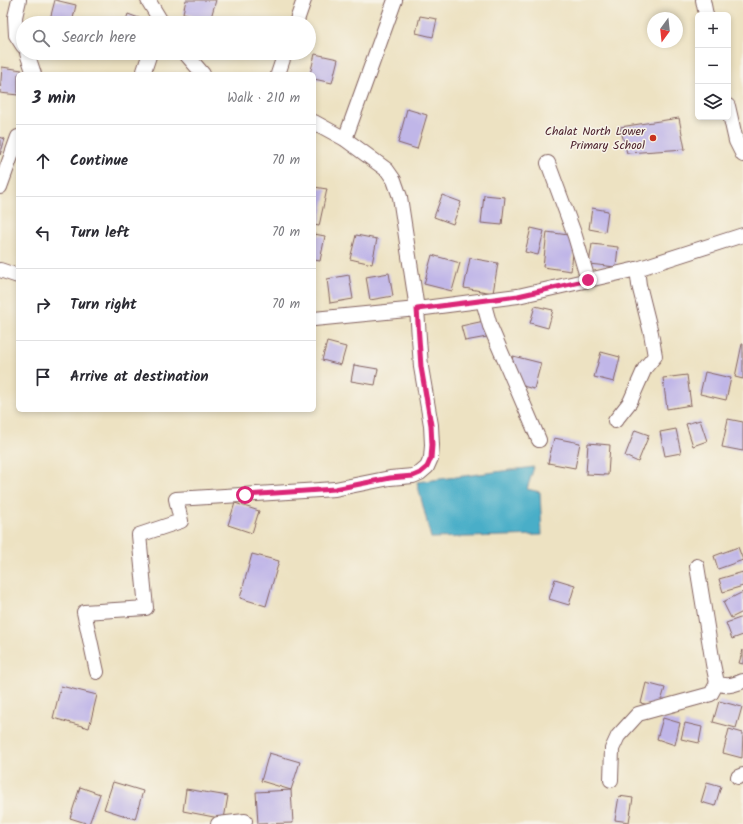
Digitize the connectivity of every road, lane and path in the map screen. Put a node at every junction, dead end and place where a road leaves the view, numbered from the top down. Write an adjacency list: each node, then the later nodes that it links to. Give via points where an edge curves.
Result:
1 (19, 0): 9 (street, via 15,17)
2 (148, 0): 7 (street)
3 (304, 0): 8 (street)
4 (395, 0): 20 (street)
5 (702, 0): 6 (street)
6 (705, 12)
7 (157, 16)
8 (298, 16)
9 (16, 29)
10 (29, 60): 14 (street)
11 (148, 60): 15 (street)
12 (191, 60): 16 (street)
13 (283, 60): 17 (street)
14 (33, 72)
15 (144, 72)
16 (201, 72)
17 (279, 72)
18 (731, 119): 22 (street, via 736,141)
19 (316, 123): 20 (street)
20 (345, 139): 31 (street, via 387,170 394,180 400,197)
21 (16, 143): 24 (street)
22 (743, 156)
23 (548, 163): 29 (street)
24 (0, 187)
25 (743, 235): 26 (street)
26 (637, 269): 29 (street); 33 (street, via 655,356 645,368 630,402)
27 (0, 270): 28 (street)
28 (16, 275)
29 (588, 280): 30 (street)
30 (483, 301): 31 (street); 34 (street, via 490,326)
31 (417, 309): 32 (street); 36 (street, via 421,367 431,425 431,458 427,467 413,476 335,489 176,499 181,522 138,535 146,608 84,612)
32 (316, 319)
33 (615, 421)
34 (539, 440)
35 (698, 566): 38 (street)
36 (97, 672)
37 (743, 681): 38 (street, via 731,686)
38 (717, 684): 39 (street, via 711,694 638,714 618,736 612,749)
39 (611, 780)
40 (245, 821): 41 (street)
41 (218, 824)

